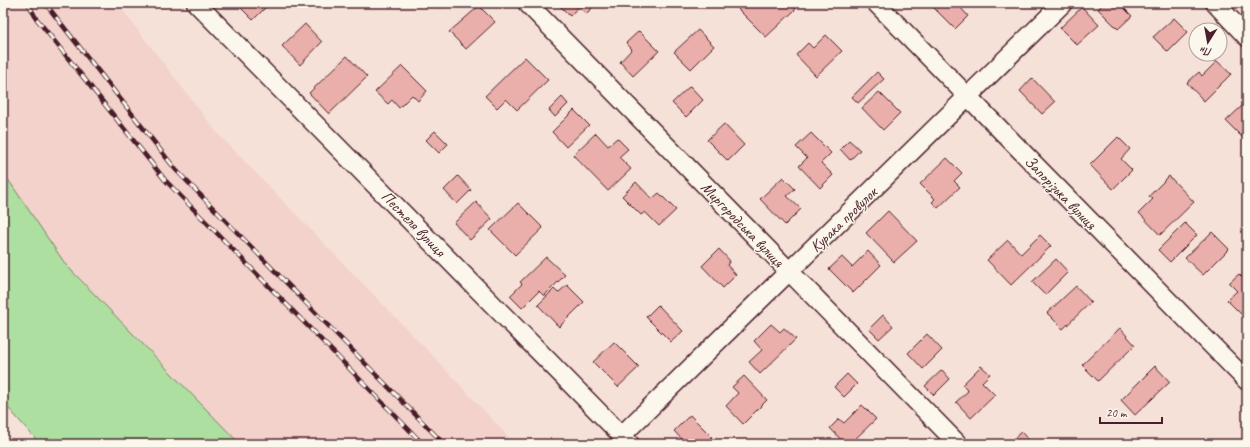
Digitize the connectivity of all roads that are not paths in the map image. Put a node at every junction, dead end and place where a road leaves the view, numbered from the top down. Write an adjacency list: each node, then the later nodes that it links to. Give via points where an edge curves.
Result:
1 (196, 3): 10 (street, Пестеля вулиця)
2 (527, 3): 8 (street, Миргородська вулиця)
3 (876, 3): 7 (street, Запорізька вулиця)
4 (1063, 3): 7 (street, Курака провулок)
5 (1215, 3): 6 (street)
6 (1247, 37)
7 (968, 97): 8 (street, Курака провулок); 9 (street, Запорізька вулиця)
8 (789, 271): 10 (street, Курака провулок); 11 (street, Миргородська вулиця)
9 (1247, 382)
10 (626, 440)
11 (958, 444)

